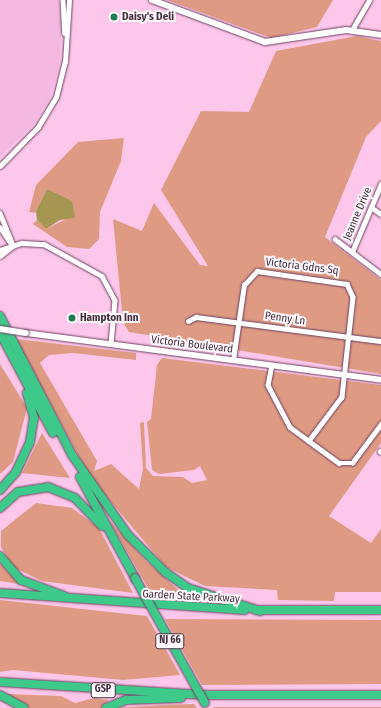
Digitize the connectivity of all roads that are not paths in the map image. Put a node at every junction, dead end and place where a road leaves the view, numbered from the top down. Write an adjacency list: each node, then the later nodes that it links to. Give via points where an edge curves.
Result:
1 (63, 0): 7 (street)
2 (69, 0): 7 (street)
3 (152, 0): 5 (street, via 265,42)
4 (369, 0): 5 (street)
5 (352, 30): 6 (street)
6 (381, 35)
7 (67, 40): 8 (street, via 63,77 54,102 38,127)
8 (0, 166)
9 (381, 184): 10 (street, Jeanne Drive)
10 (371, 207): 12 (street); 17 (street, Jeanne Drive)
11 (0, 213): 15 (street)
12 (381, 214)
13 (0, 227): 15 (street)
14 (335, 239): 17 (street)
15 (13, 246): 16 (street); 18 (street); 28 (street, via 29,242 47,244 102,276 115,300)
16 (0, 250)
17 (352, 252): 19 (street)
18 (0, 256)
19 (381, 274)
20 (0, 316): 34 (highway, NJ 66)
21 (188, 321): 22 (street, Penny Ln, via 196,317)
22 (239, 322): 25 (street, Penny Ln); 25 (street, Victoria Gdns Sq, via 247,278 257,271 272,271 347,284 353,297); 29 (street, Victoria Gdns Sq)
23 (0, 329): 28 (street, Victoria Boulevard, bridge)
24 (0, 333): 36 (highway, NJ 66)
25 (348, 336): 27 (street, Penny Ln); 31 (street, Victoria Gdns Sq)
26 (0, 341): 37 (highway, via 28,396 34,418 26,454)
27 (381, 341)
28 (111, 344): 29 (street, Victoria Boulevard)
29 (234, 360): 30 (street, Victoria Boulevard)
30 (272, 364): 31 (street, Victoria Boulevard); 35 (street, via 268,385 272,396 290,427)
31 (344, 374): 32 (street, Victoria Boulevard); 35 (street, Victoria Gdns Sq, via 342,397)
32 (381, 380)
33 (381, 424): 35 (street, via 348,465 340,464)
34 (58, 431): 36 (highway, NJ 66); 44 (highway, via 106,508 165,572 203,595)
35 (309, 442)
36 (69, 456): 39 (highway, NJ 66)
37 (0, 490)
38 (0, 508): 39 (highway, via 23,490 56,489 83,505)
39 (114, 541): 48 (highway, NJ 66, bridge)
40 (0, 556): 42 (highway, via 8,569 26,583)
41 (0, 593): 42 (highway, Garden State Parkway)
42 (82, 601): 44 (highway, Garden State Parkway)
43 (381, 610): 44 (highway, Garden State Parkway)
44 (260, 611)
45 (0, 682): 48 (highway, GSP)
46 (0, 695): 49 (highway)
47 (381, 695): 48 (highway, GSP)
48 (207, 703): 50 (highway, via 130,700)
49 (24, 708)
50 (106, 708)

